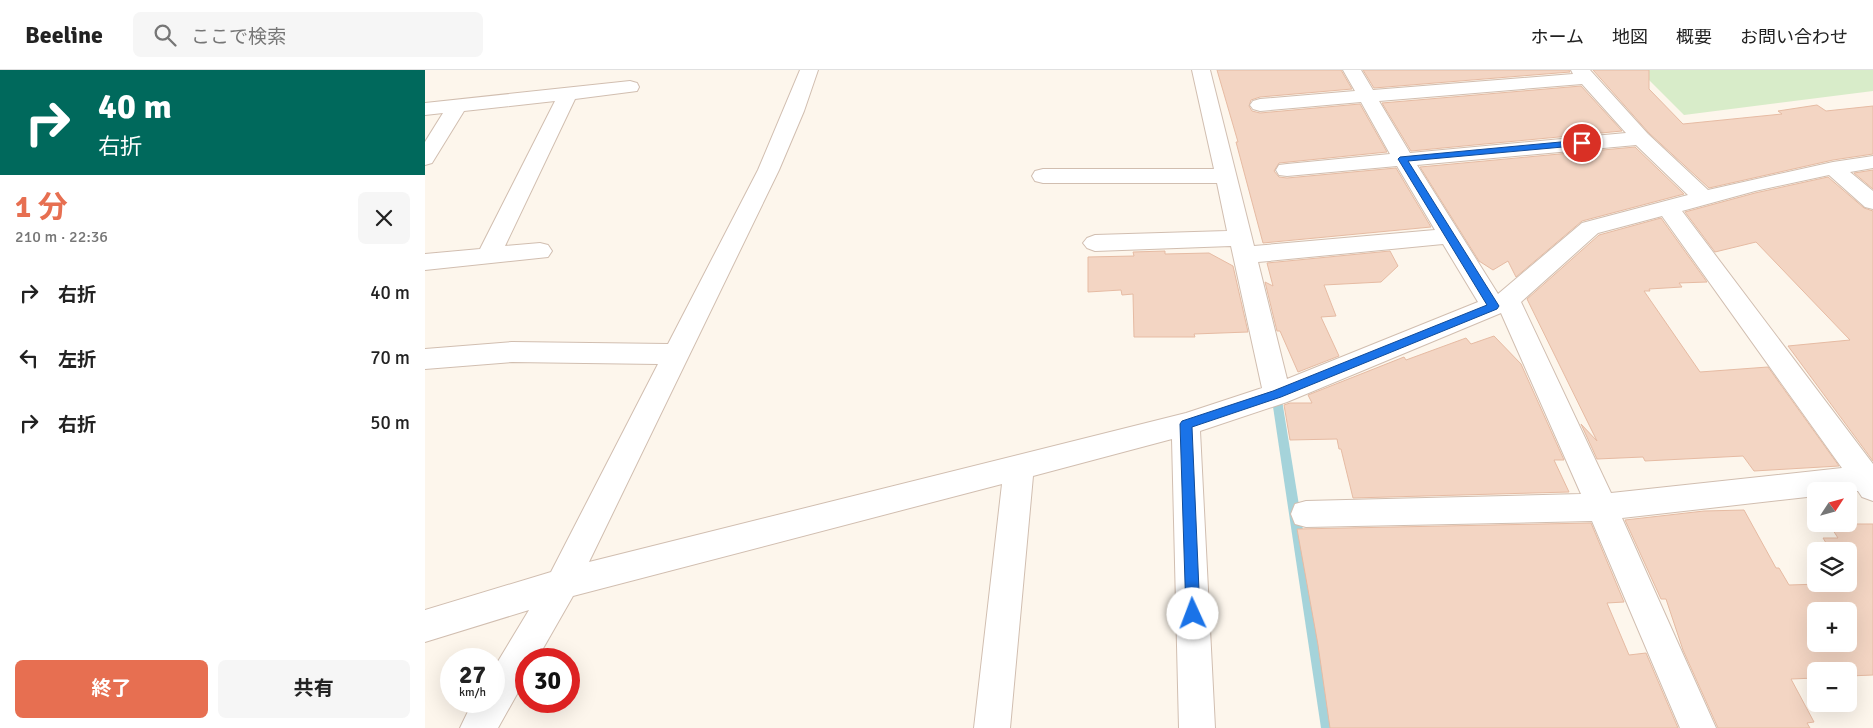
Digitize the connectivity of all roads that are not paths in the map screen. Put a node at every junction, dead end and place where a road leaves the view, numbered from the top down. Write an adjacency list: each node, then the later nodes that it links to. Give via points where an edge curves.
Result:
1 (809, 70): 29 (street, via 768,176)
2 (1201, 70): 18 (street)
3 (1352, 70): 7 (street)
4 (1583, 74): 7 (street); 11 (street)
5 (630, 87): 6 (street)
6 (568, 94): 8 (street); 26 (street)
7 (1368, 97): 9 (street); 13 (street)
8 (458, 105): 10 (street); 12 (street)
9 (1261, 105)
10 (425, 109)
11 (1641, 138): 13 (street); 19 (street)
12 (425, 159)
13 (1403, 159): 16 (street); 22 (street)
14 (1873, 162): 15 (street)
15 (1833, 168): 19 (street); 20 (street)
16 (1287, 170)
17 (1043, 176): 18 (street)
18 (1226, 176): 24 (street)
19 (1703, 198): 21 (street)
20 (1873, 202)
21 (1668, 208): 28 (street, via 1591,228); 34 (street)
22 (1449, 236): 24 (street); 28 (street)
23 (1095, 243): 24 (street)
24 (1243, 247): 31 (street)
25 (540, 251): 26 (street)
26 (489, 255): 27 (street)
27 (425, 262)
28 (1501, 303): 31 (street); 35 (street)
29 (676, 354): 30 (street, via 512,352); 37 (street)
30 (425, 359)
31 (1277, 394): 32 (street)
32 (1186, 424): 33 (street); 41 (street)
33 (1019, 466): 37 (street); 40 (street)
34 (1871, 481): 35 (street)
35 (1602, 507): 36 (street); 42 (street)
36 (1307, 514)
37 (562, 584): 38 (street); 39 (street)
38 (425, 626)
39 (478, 728)
40 (992, 728)
41 (1197, 728)
42 (1698, 728)

